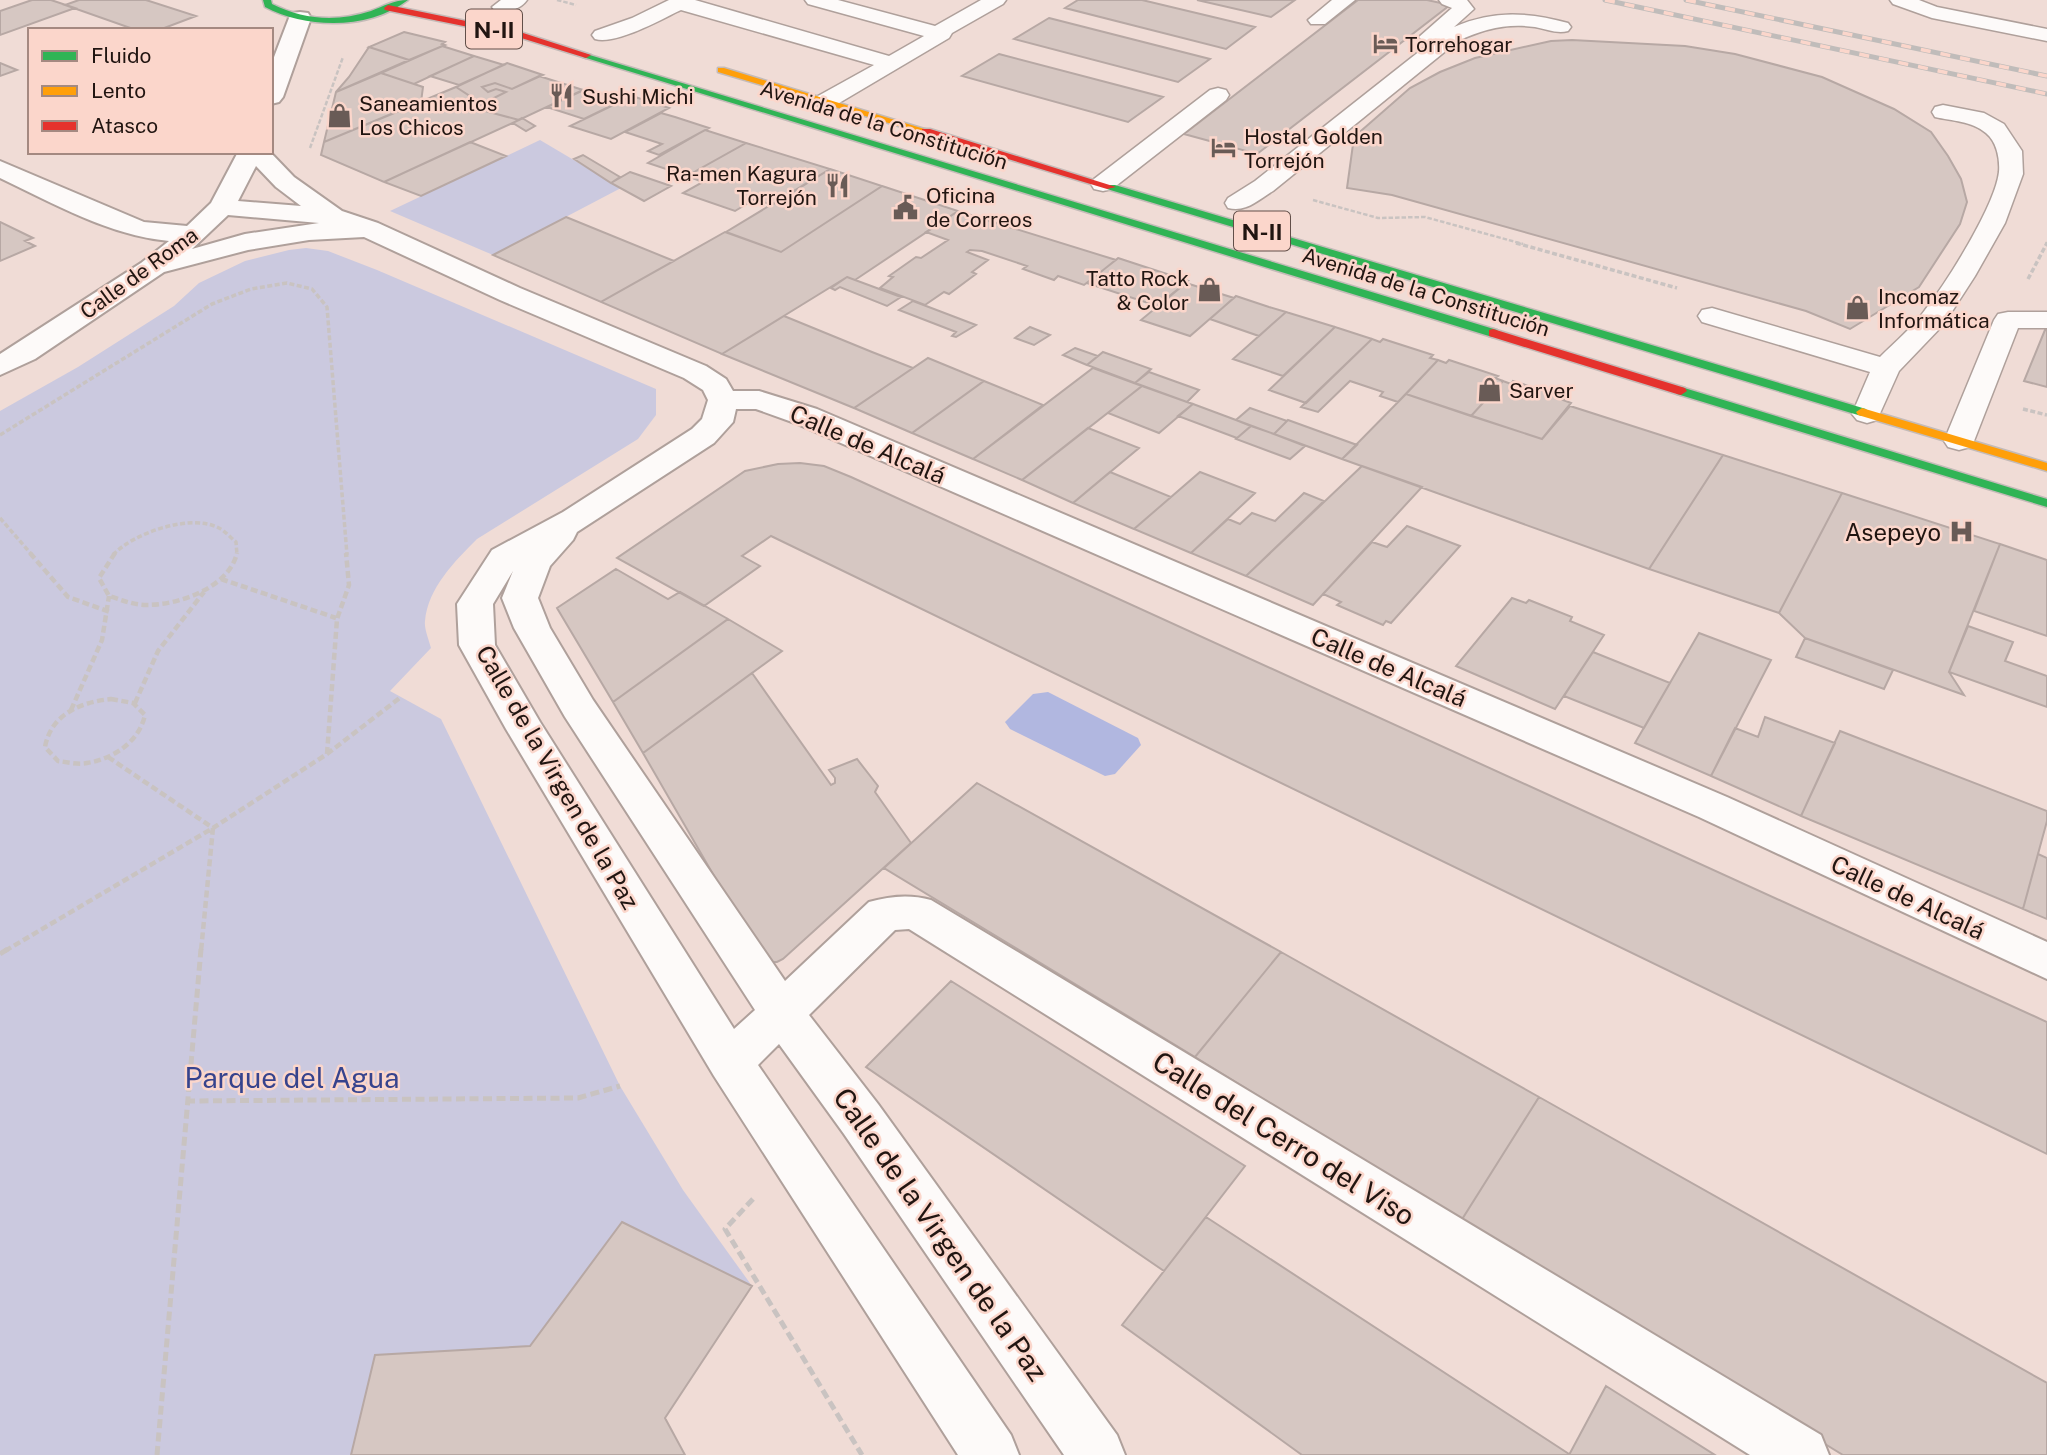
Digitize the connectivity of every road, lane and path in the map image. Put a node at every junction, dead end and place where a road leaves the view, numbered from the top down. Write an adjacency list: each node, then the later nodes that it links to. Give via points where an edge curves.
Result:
1 (267, 0): 12 (main road, N-II, via 274,11)
2 (404, 0): 10 (main road, N-II)
3 (815, 0): 11 (lane)
4 (905, 0): 11 (lane)
5 (996, 0): 15 (lane)
6 (1345, 0): 13 (lane)
7 (1449, 0): 30 (lane, via 1464,9 1252,183)
8 (1900, 0): 17 (lane, via 1932,12)
9 (682, 1): 16 (lane, via 622,30); 19 (lane)
10 (388, 8): 12 (main road, N-II, via 345,18); 49 (main road, Avenida de la Constitución / N-II, via 520,35)
11 (875, 16): 15 (lane)
12 (300, 19): 21 (street)
13 (1318, 20)
14 (1562, 27): 29 (lane, via 1532,18 1497,19 1451,37)
15 (937, 33): 19 (lane, via 942,34)
16 (596, 34): 18 (main road)
17 (2047, 35)
18 (628, 43)
19 (892, 63): 23 (lane)
20 (708, 66): 23 (main road, Avenida de la Constitución / N-II)
21 (273, 92)
22 (1218, 95): 28 (lane)
23 (826, 101): 28 (main road, Avenida de la Constitución / N-II)
24 (1943, 112): 41 (lane, via 1976,118 1996,129 2010,151 2011,174 1992,223 1962,276 1934,318)
25 (252, 154): 31 (street, Calle de Roma)
26 (255, 154): 32 (street)
27 (0, 169): 35 (street, via 140,230)
28 (1103, 184): 33 (main road, Avenida de la Constitución / N-II)
29 (1264, 186): 30 (lane); 37 (path, via 1378,218 1425,217)
30 (1237, 203): 33 (lane)
31 (222, 208): 32 (street); 35 (street, Calle de Roma)
32 (333, 217): 34 (street)
33 (1218, 218): 44 (main road, Avenida de la Constitución / N-II)
34 (369, 229): 36 (street, via 245,242); 43 (street, via 695,372 715,385)
35 (193, 235): 36 (street, Calle de Roma)
36 (151, 269): 40 (street, Calle de Roma)
37 (1683, 289)
38 (1712, 316): 41 (lane)
39 (2047, 320): 42 (lane, via 2008,320)
40 (0, 366)
41 (1886, 368): 44 (lane)
42 (1976, 396): 45 (path); 47 (lane)
43 (723, 400): 51 (street, via 717,422 703,436); 64 (street, Calle de Alcalá, via 759,400 806,416 1713,807)
44 (1867, 414): 47 (main road, Avenida de la Constitución / N-II)
45 (2047, 415)
46 (0, 435): 56 (path, via 212,304 251,289 286,283 312,289 327,306 349,585)
47 (1959, 441): 48 (main road, Avenida de la Constitución / N-II)
48 (2047, 467)
49 (2047, 503)
50 (0, 518): 55 (path, via 68,597)
51 (575, 519): 65 (street, Calle de la Virgen de la Paz, via 534,562 520,598 532,628 578,708); 66 (street, Calle de la Virgen de la Paz, via 504,558 475,604 477,645)
52 (221, 579): 53 (path); 54 (path, via 236,559 236,542 218,527 192,523 132,539 108,558 99,578); 56 (path)
53 (207, 589): 54 (path, via 164,603 137,605); 58 (path, via 158,652)
54 (108, 596): 55 (path)
55 (110, 612): 59 (path)
56 (337, 618): 60 (path)
57 (401, 697): 60 (path)
58 (135, 704): 59 (path, via 113,699); 61 (path, via 145,715 143,730 132,743)
59 (70, 711): 61 (path, via 50,729 45,747 58,761 85,764)
60 (327, 754): 62 (path)
61 (108, 757): 62 (path)
62 (214, 828): 63 (path); 68 (path)
63 (0, 954)
64 (2047, 961)
65 (782, 1014): 66 (street); 73 (street, Calle de la Virgen de la Paz, via 861,1118); 74 (street, Calle del Cerro del Viso, via 884,914 916,912)
66 (730, 1062): 69 (street, Calle de la Virgen de la Paz)
67 (620, 1086): 68 (path, via 578,1098)
68 (186, 1101): 70 (path)
69 (792, 1158): 71 (path, via 725,1229); 72 (street, Calle de la Virgen de la Paz)
70 (157, 1455)
71 (862, 1455)
72 (991, 1455)
73 (1097, 1455)
74 (1801, 1455)

